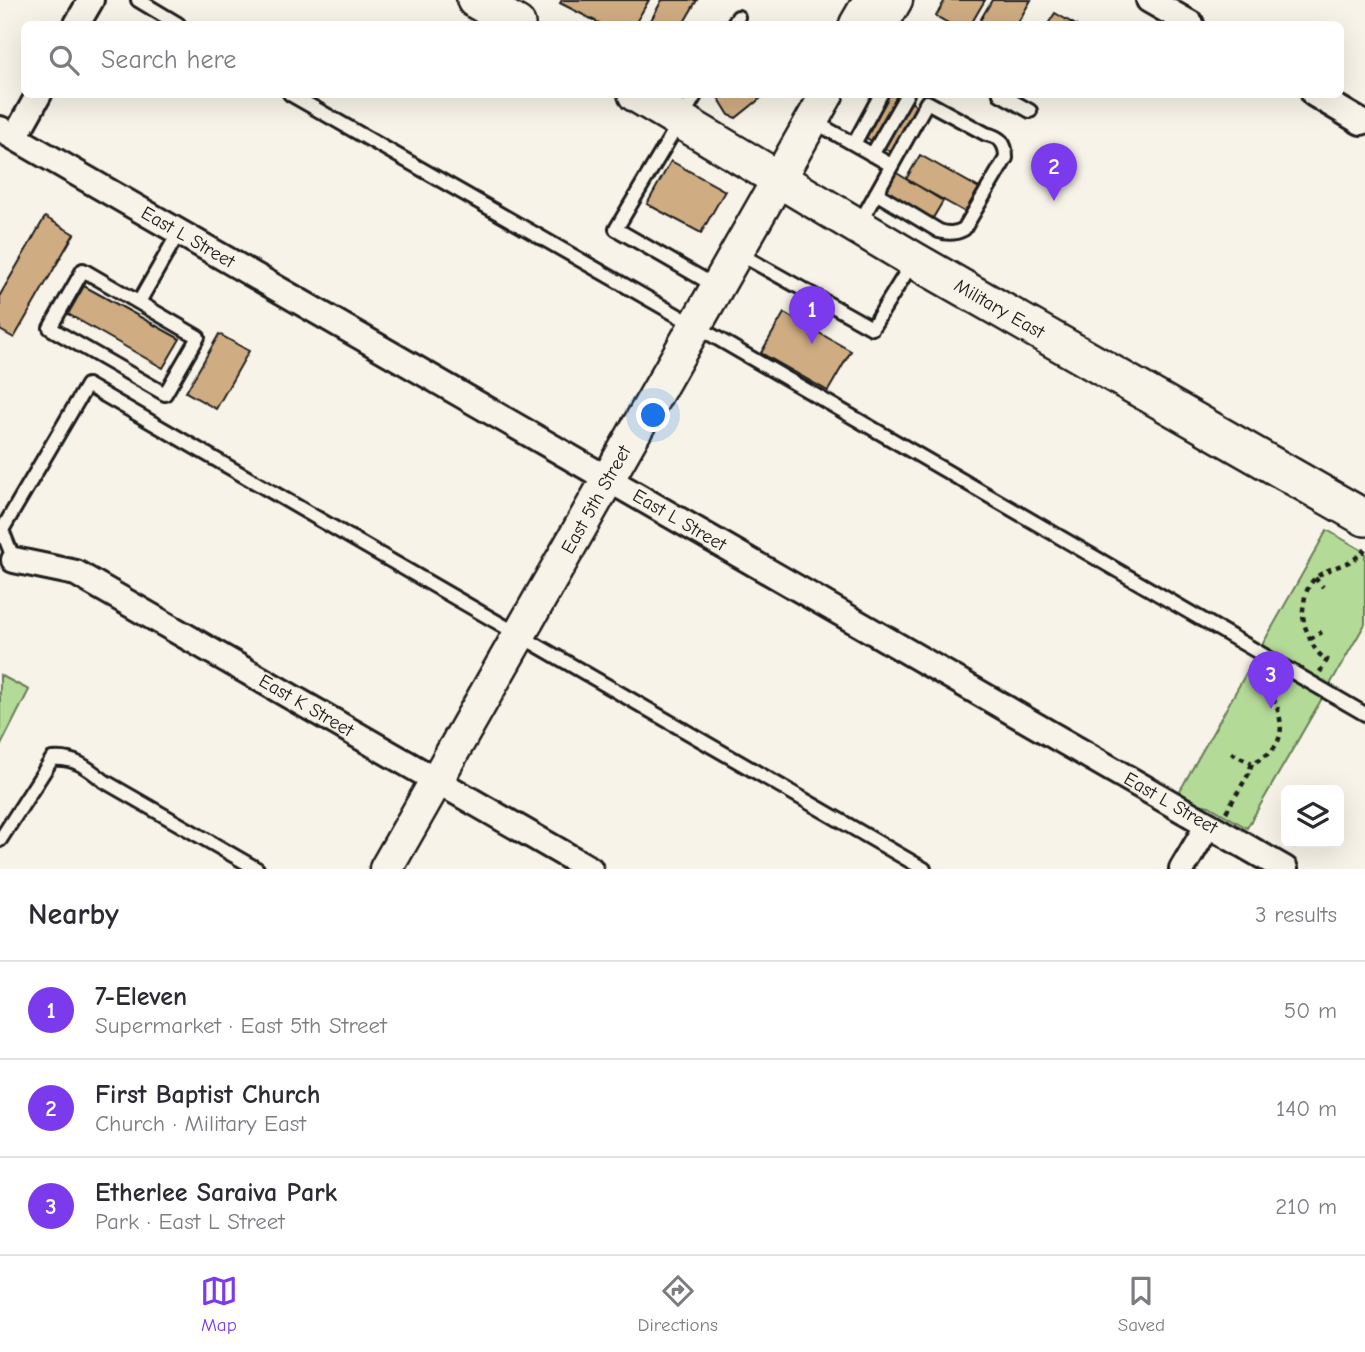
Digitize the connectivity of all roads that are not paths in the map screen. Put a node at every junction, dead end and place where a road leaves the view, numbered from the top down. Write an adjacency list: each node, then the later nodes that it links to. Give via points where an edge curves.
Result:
1 (91, 0): 6 (street)
2 (138, 0): 7 (lane)
3 (870, 0): 8 (street)
4 (896, 0): 9 (street)
5 (1149, 0): 10 (street)
6 (79, 21)
7 (173, 21)
8 (858, 21)
9 (884, 21)
10 (1186, 21)
11 (36, 98): 23 (street)
12 (297, 98): 35 (lane)
13 (651, 98): 19 (main road, Military East)
14 (879, 98): 24 (lane)
15 (904, 98): 25 (lane)
16 (923, 98): 26 (lane); 28 (lane, via 1002,141 1006,158 959,232 947,234)
17 (1007, 98): 21 (lane)
18 (1321, 98): 22 (street)
19 (689, 108): 27 (main road, Military East); 33 (lane, via 617,229)
20 (820, 108): 24 (lane); 27 (street, East 5th Street)
21 (1030, 111)
22 (1361, 122)
23 (8, 133): 30 (street, East L Street)
24 (854, 144): 25 (lane)
25 (872, 155): 26 (lane)
26 (891, 165): 28 (lane)
27 (779, 179): 29 (main road, Military East); 31 (street, East 5th Street)
28 (876, 193): 29 (lane)
29 (858, 226): 32 (main road, Military East)
30 (178, 232): 34 (lane); 36 (street, East L Street)
31 (737, 253): 32 (lane, via 872,328); 33 (street, East 5th Street)
32 (914, 260): 37 (main road, Military East)
33 (718, 287): 35 (street, East 5th Street)
34 (139, 302): 34 (lane, via 198,337 165,394 50,328 83,270)
35 (696, 326): 36 (street, East 5th Street); 40 (lane)
36 (608, 479): 39 (street, East 5th Street); 42 (street, East L Street)
37 (1365, 518)
38 (14, 560): 39 (lane, via 2,530 87,385); 41 (street, East K Street, via 76,573)
39 (519, 636): 41 (street, East 5th Street); 47 (lane)
40 (1365, 715)
41 (437, 781): 45 (street, East 5th Street); 46 (street, East K Street)
42 (1208, 825): 48 (street); 49 (street, East L Street)
43 (0, 840): 44 (lane, via 52,759 64,758 82,763 104,781)
44 (257, 869)
45 (387, 869)
46 (590, 869)
47 (924, 869)
48 (1182, 869)
49 (1285, 869)

